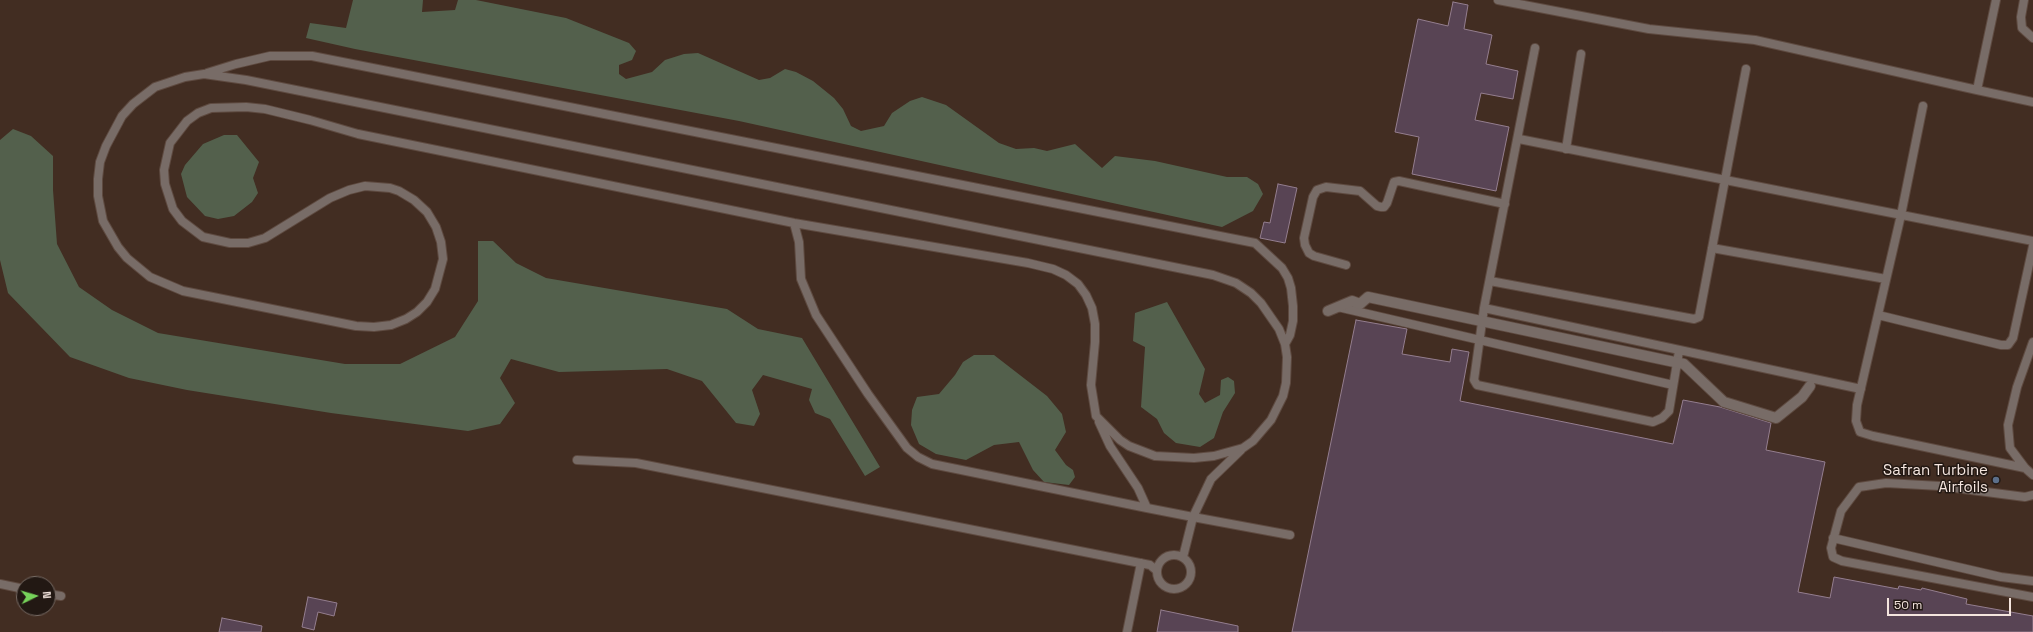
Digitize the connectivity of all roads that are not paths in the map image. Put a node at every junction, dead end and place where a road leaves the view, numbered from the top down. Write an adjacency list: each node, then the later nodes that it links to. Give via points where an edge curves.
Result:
1 (1498, 0): 9 (lane, via 1649,29 1755,40)
2 (1996, 0): 9 (lane)
3 (2024, 0): 4 (lane, via 2022,28)
4 (2033, 38)
5 (1535, 48): 12 (lane)
6 (1582, 54): 13 (lane)
7 (1746, 69): 14 (lane)
8 (204, 74): 17 (lane, via 155,87 122,116 100,162 98,196 103,221 127,258 163,284 204,297 356,326 391,325 418,312 427,302 435,289 443,259 436,227 427,212 399,191 380,186 360,188 330,198 280,231 254,241 216,242 191,230 173,209 168,197 164,170 166,157 170,143 187,121 198,113 212,108 246,106 265,109 358,134); 30 (lane, via 1213,275 1236,283 1261,303 1279,329); 30 (lane, via 270,56 312,56 1255,243 1282,268 1291,288 1293,321)
9 (1977, 90): 10 (lane)
10 (2033, 102)
11 (1923, 106): 16 (lane)
12 (1519, 138): 13 (lane); 15 (lane)
13 (1566, 149): 14 (lane)
14 (1724, 181): 16 (lane); 20 (lane)
15 (1505, 204): 21 (lane, via 1399,181 1394,182 1384,207 1377,206 1360,191 1332,187 1317,190 1308,211 1304,238 1308,252 1324,260); 23 (lane)
16 (1901, 215): 18 (lane); 22 (lane)
17 (794, 223): 36 (lane, via 1028,263 1066,275 1082,289 1092,308 1095,342 1091,385); 42 (lane, via 799,242 801,279 816,315 868,394 907,448 918,457 932,464)
18 (2033, 241)
19 (2033, 246): 26 (lane, via 2013,338 2008,345)
20 (1712, 248): 22 (lane); 23 (lane, via 1701,313 1697,319)
21 (1346, 264)
22 (1886, 279): 26 (lane)
23 (1490, 281): 24 (lane)
24 (1484, 308): 27 (lane); 31 (lane)
25 (1333, 309): 27 (street, via 1352,300 1360,304 1368,297); 28 (lane)
26 (1878, 315): 35 (lane)
27 (1481, 322): 28 (lane); 32 (street)
28 (1480, 341): 33 (lane); 33 (lane, via 1474,380 1478,385 1653,422 1662,418 1668,411)
29 (2033, 342): 39 (lane, via 2017,386 2008,425 2010,448)
30 (1285, 344): 37 (lane, via 1287,370 1283,396 1267,426)
31 (1679, 350): 32 (lane); 35 (lane)
32 (1678, 363): 33 (lane); 34 (street, via 1684,364 1724,402 1776,418 1802,397)
33 (1673, 385)
34 (1810, 386)
35 (1861, 389): 39 (lane, via 1856,420 1860,432)
36 (1096, 416): 37 (lane, via 1120,440 1155,456 1194,458 1214,456); 42 (lane, via 1110,446 1138,488)
37 (1243, 448): 43 (lane, via 1211,479)
38 (577, 460): 47 (lane, via 636,463)
39 (2025, 468): 40 (lane)
40 (2033, 475)
41 (2033, 495): 45 (lane, via 2025,497 1940,486 1886,483 1860,487 1841,511)
42 (1147, 508): 43 (lane)
43 (1193, 517): 44 (lane); 46 (lane)
44 (1290, 535)
45 (1833, 538): 49 (lane, via 2001,577); 54 (lane, via 1832,557 1842,561)
46 (1182, 557): 48 (lane, via 1169,555 1158,564); 48 (lane, via 1190,566 1190,576 1188,582 1180,588 1168,588 1162,584 1158,580)
47 (1141, 563): 48 (lane, via 1150,564); 55 (lane)
48 (1156, 570)
49 (2033, 581)
50 (0, 584): 51 (lane)
51 (16, 587)
52 (56, 595): 53 (lane)
53 (61, 596)
54 (2033, 598)
55 (1127, 632)

